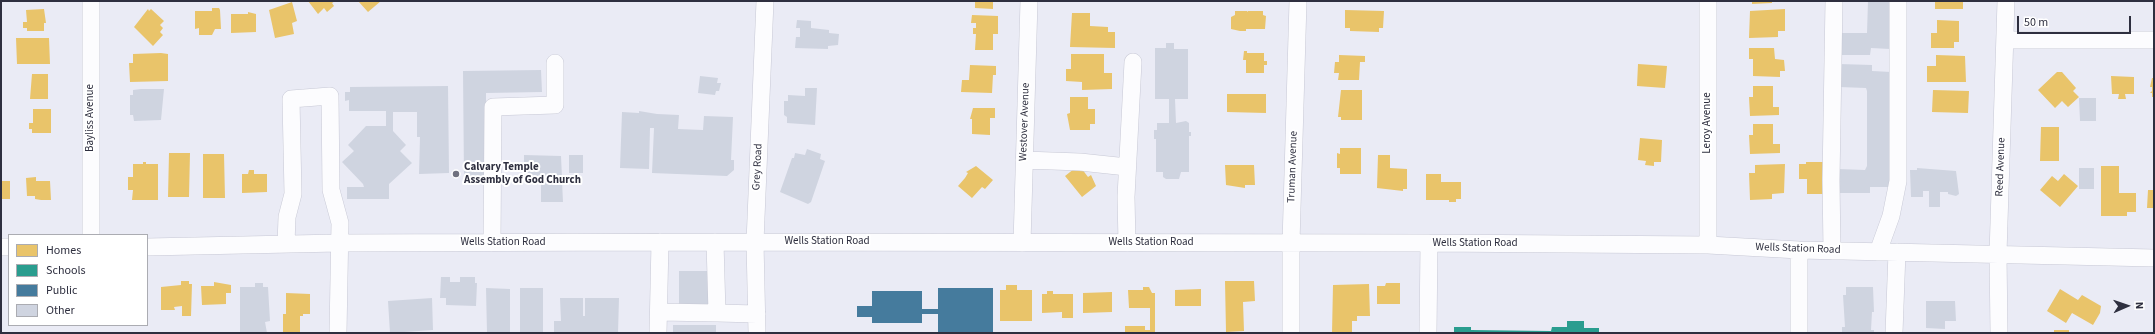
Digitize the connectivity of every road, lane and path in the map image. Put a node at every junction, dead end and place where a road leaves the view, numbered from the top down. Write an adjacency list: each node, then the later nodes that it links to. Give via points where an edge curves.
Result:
1 (91, 1): 15 (street, Bayliss Avenue)
2 (765, 1): 18 (street, Grey Road)
3 (1029, 1): 13 (street, Westover Avenue)
4 (1298, 1): 19 (street, Truman Avenue)
5 (1708, 1): 26 (street, Leroy Avenue)
6 (1834, 1): 29 (street)
7 (1898, 1): 30 (street, via 1898,181 1891,216)
8 (2006, 1): 9 (street, Reed Avenue)
9 (2006, 40): 10 (street); 32 (street, Reed Avenue)
10 (2154, 40)
11 (1133, 62): 14 (street)
12 (555, 63): 21 (street, via 555,105 493,107)
13 (1024, 160): 14 (street); 22 (street, Westover Avenue)
14 (1128, 167): 23 (street)
15 (91, 234)
16 (660, 242): 17 (street, Wells Station Road); 21 (street, Wells Station Road); 34 (street)
17 (715, 242): 18 (street, Wells Station Road); 35 (street)
18 (755, 242): 22 (street, Wells Station Road); 36 (street, Grey Road)
19 (1291, 242): 23 (street, Wells Station Road); 24 (street, Wells Station Road); 40 (street, Truman Avenue)
20 (340, 243): 21 (street, Wells Station Road); 25 (street, Wells Station Road); 25 (street, via 340,223 331,190 330,96 291,99 293,194 287,217); 37 (street)
21 (492, 243)
22 (1022, 243): 23 (street, Wells Station Road)
23 (1127, 243)
24 (1429, 243): 26 (street, Wells Station Road); 41 (street)
25 (286, 244): 27 (street, Wells Station Road)
26 (1708, 245): 28 (street, Wells Station Road)
27 (148, 247)
28 (1799, 250): 29 (street, Wells Station Road); 42 (street)
29 (1832, 251): 30 (street, Wells Station Road)
30 (1878, 252): 31 (street, Wells Station Road)
31 (1897, 252): 32 (street, Wells Station Road); 43 (street)
32 (1998, 254): 33 (street, Wells Station Road); 44 (street, Reed Avenue)
33 (2154, 258)
34 (659, 312): 35 (street); 38 (street)
35 (717, 313): 36 (street)
36 (757, 314): 39 (street, Grey Road)
37 (338, 333)
38 (658, 333)
39 (757, 333)
40 (1291, 333)
41 (1428, 333)
42 (1799, 333)
43 (1894, 333)
44 (1999, 333)

